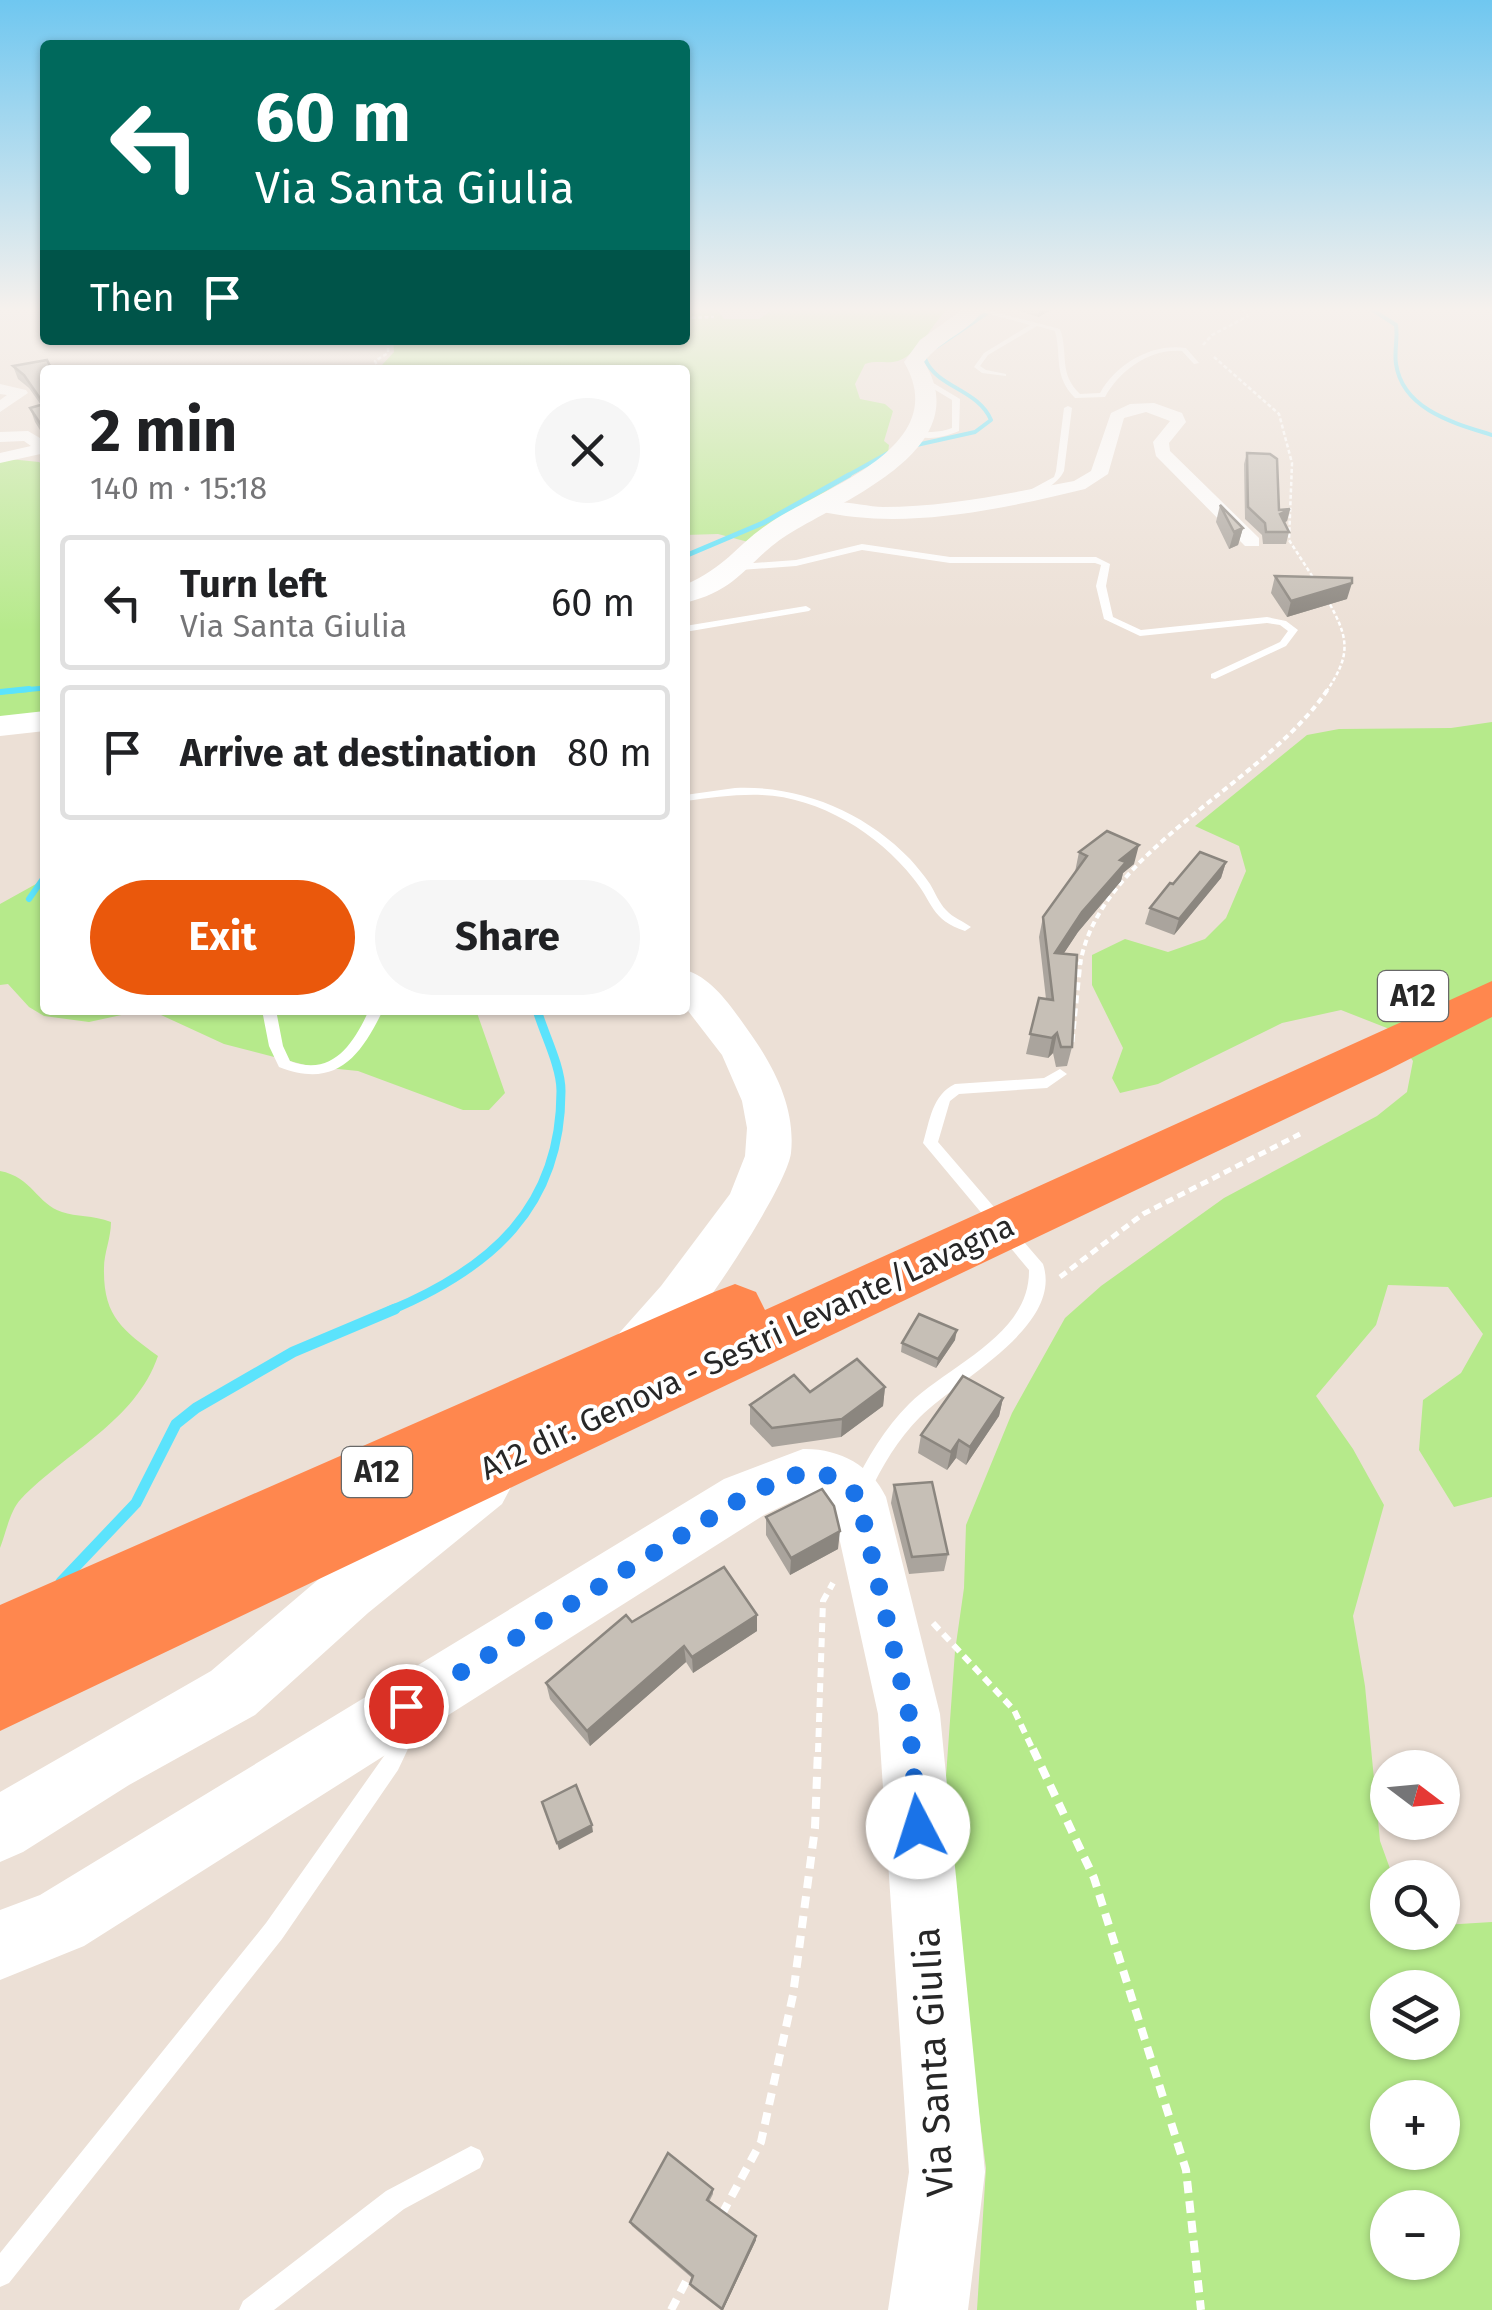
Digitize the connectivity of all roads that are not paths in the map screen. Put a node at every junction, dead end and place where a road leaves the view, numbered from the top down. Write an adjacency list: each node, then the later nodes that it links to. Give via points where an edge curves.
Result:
1 (924, 415): 10 (street, via 917,435)
2 (1067, 415): 9 (lane, via 1060,471)
3 (1119, 415): 9 (street, via 1099,474)
4 (1173, 415): 11 (street, via 1178,422 1161,442 1162,452)
5 (38, 436): 6 (street)
6 (0, 437)
7 (40, 451): 8 (street)
8 (0, 458)
9 (1034, 492): 10 (street, via 874,514)
10 (825, 506): 12 (street, via 779,528)
11 (1252, 542)
12 (740, 567): 13 (street); 16 (lane, via 796,563 862,547 950,560 1096,560 1106,564 1101,586 1109,619 1132,632 1267,620 1293,630 1283,644)
13 (690, 593)
14 (806, 609): 15 (lane)
15 (690, 628)
16 (1214, 676)
17 (40, 722): 18 (street)
18 (0, 726)
19 (690, 798): 20 (lane, via 785,794 852,820 918,874 946,921)
20 (965, 927)
21 (1492, 959): 26 (highway, A12)
22 (690, 988): 33 (street, via 725,1023 758,1082 770,1133 760,1183 680,1303 579,1412 347,1593 233,1693)
23 (1492, 997): 26 (highway, A12 dir. Genova - Sestri Levante/Lavagna / A12)
24 (270, 1015): 25 (lane, via 284,1064 310,1073 324,1072 352,1050)
25 (373, 1015)
26 (1351, 1046): 28 (highway, A12 dir. Genova - Sestri Levante/Lavagna / A12)
27 (1060, 1074): 29 (lane, via 1047,1083 955,1090 942,1099 930,1143 1037,1268 1038,1296 1007,1335 916,1409 873,1466)
28 (749, 1322): 30 (highway, A12); 31 (highway, A12 dir. Genova - Sestri Levante/Lavagna / A12)
29 (867, 1536): 32 (street, via 846,1483 798,1472 744,1497); 38 (street, Via Santa Giulia, via 909,1714 947,2172)
30 (0, 1642)
31 (0, 1693)
32 (406, 1706): 34 (street, via 60,1922); 36 (lane, via 407,1731 391,1763 274,1931)
33 (0, 1830)
34 (0, 1944)
35 (470, 2159): 37 (lane, via 395,2200)
36 (0, 2274)
37 (252, 2310)
38 (928, 2310)

